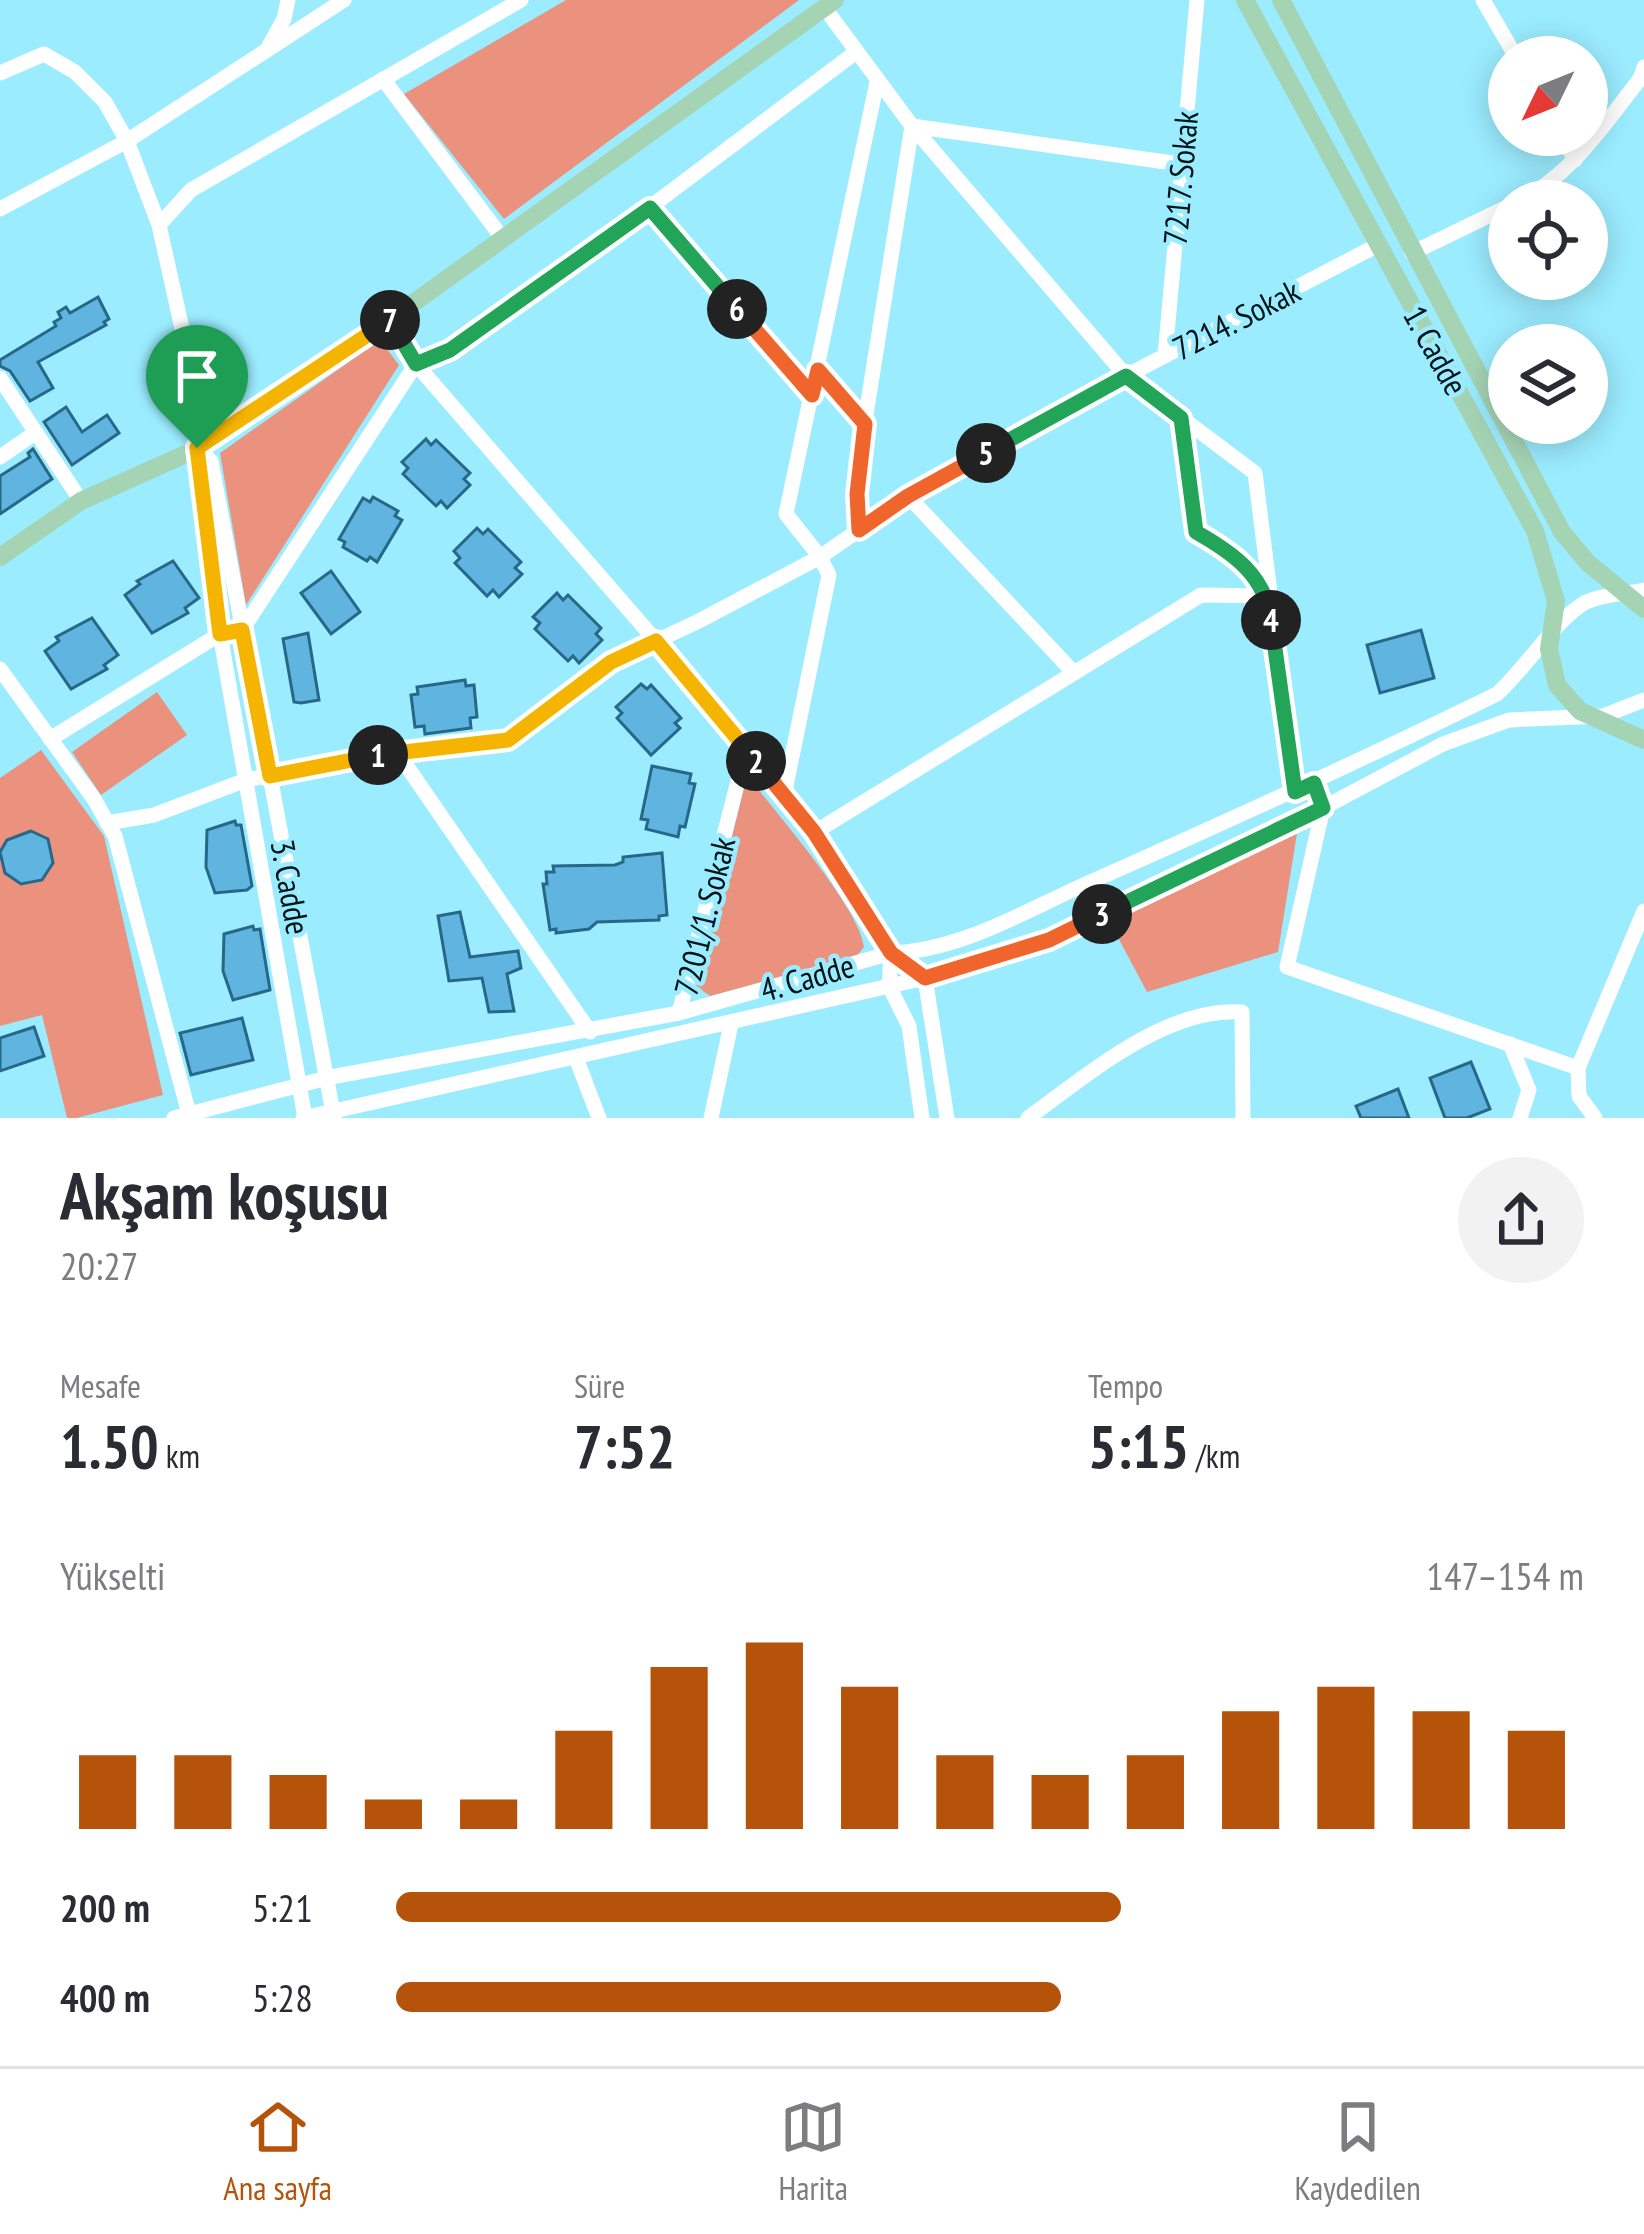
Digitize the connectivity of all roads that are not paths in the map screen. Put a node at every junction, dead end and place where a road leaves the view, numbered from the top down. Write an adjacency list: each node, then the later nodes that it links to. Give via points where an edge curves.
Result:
1 (287, 0): 10 (street)
2 (344, 0): 10 (street)
3 (521, 0): 14 (street)
4 (1197, 0): 20 (street, 7217. Sokak)
5 (1245, 0): 27 (main road, 1. Cadde)
6 (1281, 0): 28 (main road, 1. Cadde)
7 (1484, 0): 9 (street)
8 (830, 4): 11 (street); 26 (main road)
9 (1504, 36)
10 (267, 49): 17 (street)
11 (856, 52): 15 (street); 23 (street)
12 (1644, 67): 19 (street)
13 (0, 73): 17 (street, 3. Cadde, via 44,54 105,102)
14 (383, 79): 25 (street, via 191,190); 26 (street)
15 (878, 82): 16 (street); 34 (street)
16 (912, 126): 20 (street); 32 (street); 41 (street, via 865,424)
17 (127, 141): 22 (street); 25 (street, 3. Cadde)
18 (1573, 156): 19 (street)
19 (1575, 160): 21 (street)
20 (1180, 164): 30 (street, 7217. Sokak)
21 (1554, 180)
22 (0, 208)
23 (650, 208): 31 (street, via 450,350); 34 (street)
24 (1488, 216): 28 (street)
25 (159, 225): 37 (street, 3. Cadde, via 191,369)
26 (503, 239): 29 (main road)
27 (1378, 245): 30 (street, 7214. Sokak); 49 (main road, 1. Cadde, via 1535,531 1556,601)
28 (1412, 253): 44 (main road, 1. Cadde, via 1562,532 1588,563)
29 (391, 320): 31 (street); 37 (main road)
30 (1166, 356): 32 (street, 7214. Sokak)
31 (416, 364): 47 (street); 50 (street)
32 (1126, 376): 35 (street); 39 (street, 7214. Sokak)
33 (0, 378): 36 (street)
34 (812, 395): 43 (street, via 786,514)
35 (1181, 418): 45 (street, via 1196,532 1248,568); 45 (street, via 1255,473)
36 (35, 433): 38 (street); 40 (street)
37 (197, 448): 40 (main road); 47 (street, 3. Cadde, via 211,461); 48 (street, 3. Cadde)
38 (0, 457)
39 (908, 496): 41 (street, 7214. Sokak); 52 (street)
40 (81, 501): 42 (main road)
41 (859, 530): 43 (street, 7214. Sokak)
42 (0, 556)
43 (820, 557): 50 (street, 7214. Sokak); 63 (street, via 829,575)
44 (1635, 592): 46 (main road, 1. Cadde); 49 (street, 4. Cadde, via 1582,604)
45 (1268, 596): 52 (street, via 1201,595); 62 (street)
46 (1644, 609)
47 (242, 630): 48 (street); 59 (street, 3. Cadde)
48 (220, 634): 55 (street); 60 (street, 3. Cadde)
49 (1554, 634): 54 (main road, 1. Cadde, via 1557,686); 61 (street, 4. Cadde, via 1497,694)
50 (656, 641): 57 (street); 58 (street, 7214. Sokak, via 611,662 508,740)
51 (0, 669): 55 (street)
52 (1074, 673): 66 (street)
53 (1644, 700): 54 (street, 4. Cadde)
54 (1590, 716): 56 (main road, 1. Cadde); 64 (street, 4. Cadde, via 1509,720 1443,744)
55 (50, 739): 65 (street)
56 (1644, 740)
57 (746, 749): 63 (street); 71 (street, 7201/1. Sokak)
58 (397, 752): 59 (street, 7214. Sokak); 73 (street)
59 (270, 776): 60 (street, 7214. Sokak); 77 (street, 3. Cadde)
60 (247, 780): 65 (street, 7214. Sokak, via 154,815); 78 (street, 3. Cadde)
61 (1314, 783): 62 (street, 4. Cadde); 64 (street)
62 (1295, 792): 68 (street, 4. Cadde, via 1033,911)
63 (784, 796): 66 (street)
64 (1323, 808): 69 (street, 4. Cadde, via 1049,940); 74 (street, via 1287,967)
65 (107, 823): 80 (street)
66 (814, 832): 68 (street)
67 (1644, 910): 76 (street)
68 (891, 953): 69 (street); 70 (street); 71 (street, 4. Cadde)
69 (925, 978): 70 (street, 4. Cadde); 85 (street)
70 (889, 986): 72 (street, 4. Cadde); 84 (street, via 909,1027)
71 (679, 1013): 73 (street, 4. Cadde)
72 (731, 1024): 75 (street, 4. Cadde); 83 (street)
73 (590, 1032): 77 (street, 4. Cadde)
74 (1510, 1044): 76 (street); 88 (street, via 1528,1090)
75 (576, 1058): 79 (street, 4. Cadde); 82 (street)
76 (1578, 1068): 89 (street, via 1579,1096)
77 (326, 1078): 78 (street, 4. Cadde); 79 (street, 3. Cadde)
78 (301, 1084): 80 (street, 4. Cadde); 81 (street, 3. Cadde)
79 (333, 1115): 81 (street, 4. Cadde)
80 (181, 1116)
81 (304, 1118)
82 (599, 1118)
83 (711, 1118)
84 (922, 1118)
85 (947, 1118)
86 (1028, 1118): 87 (street, via 1174,1024 1216,1010 1242,1012)
87 (1243, 1118)
88 (1520, 1118)
89 (1595, 1118)

